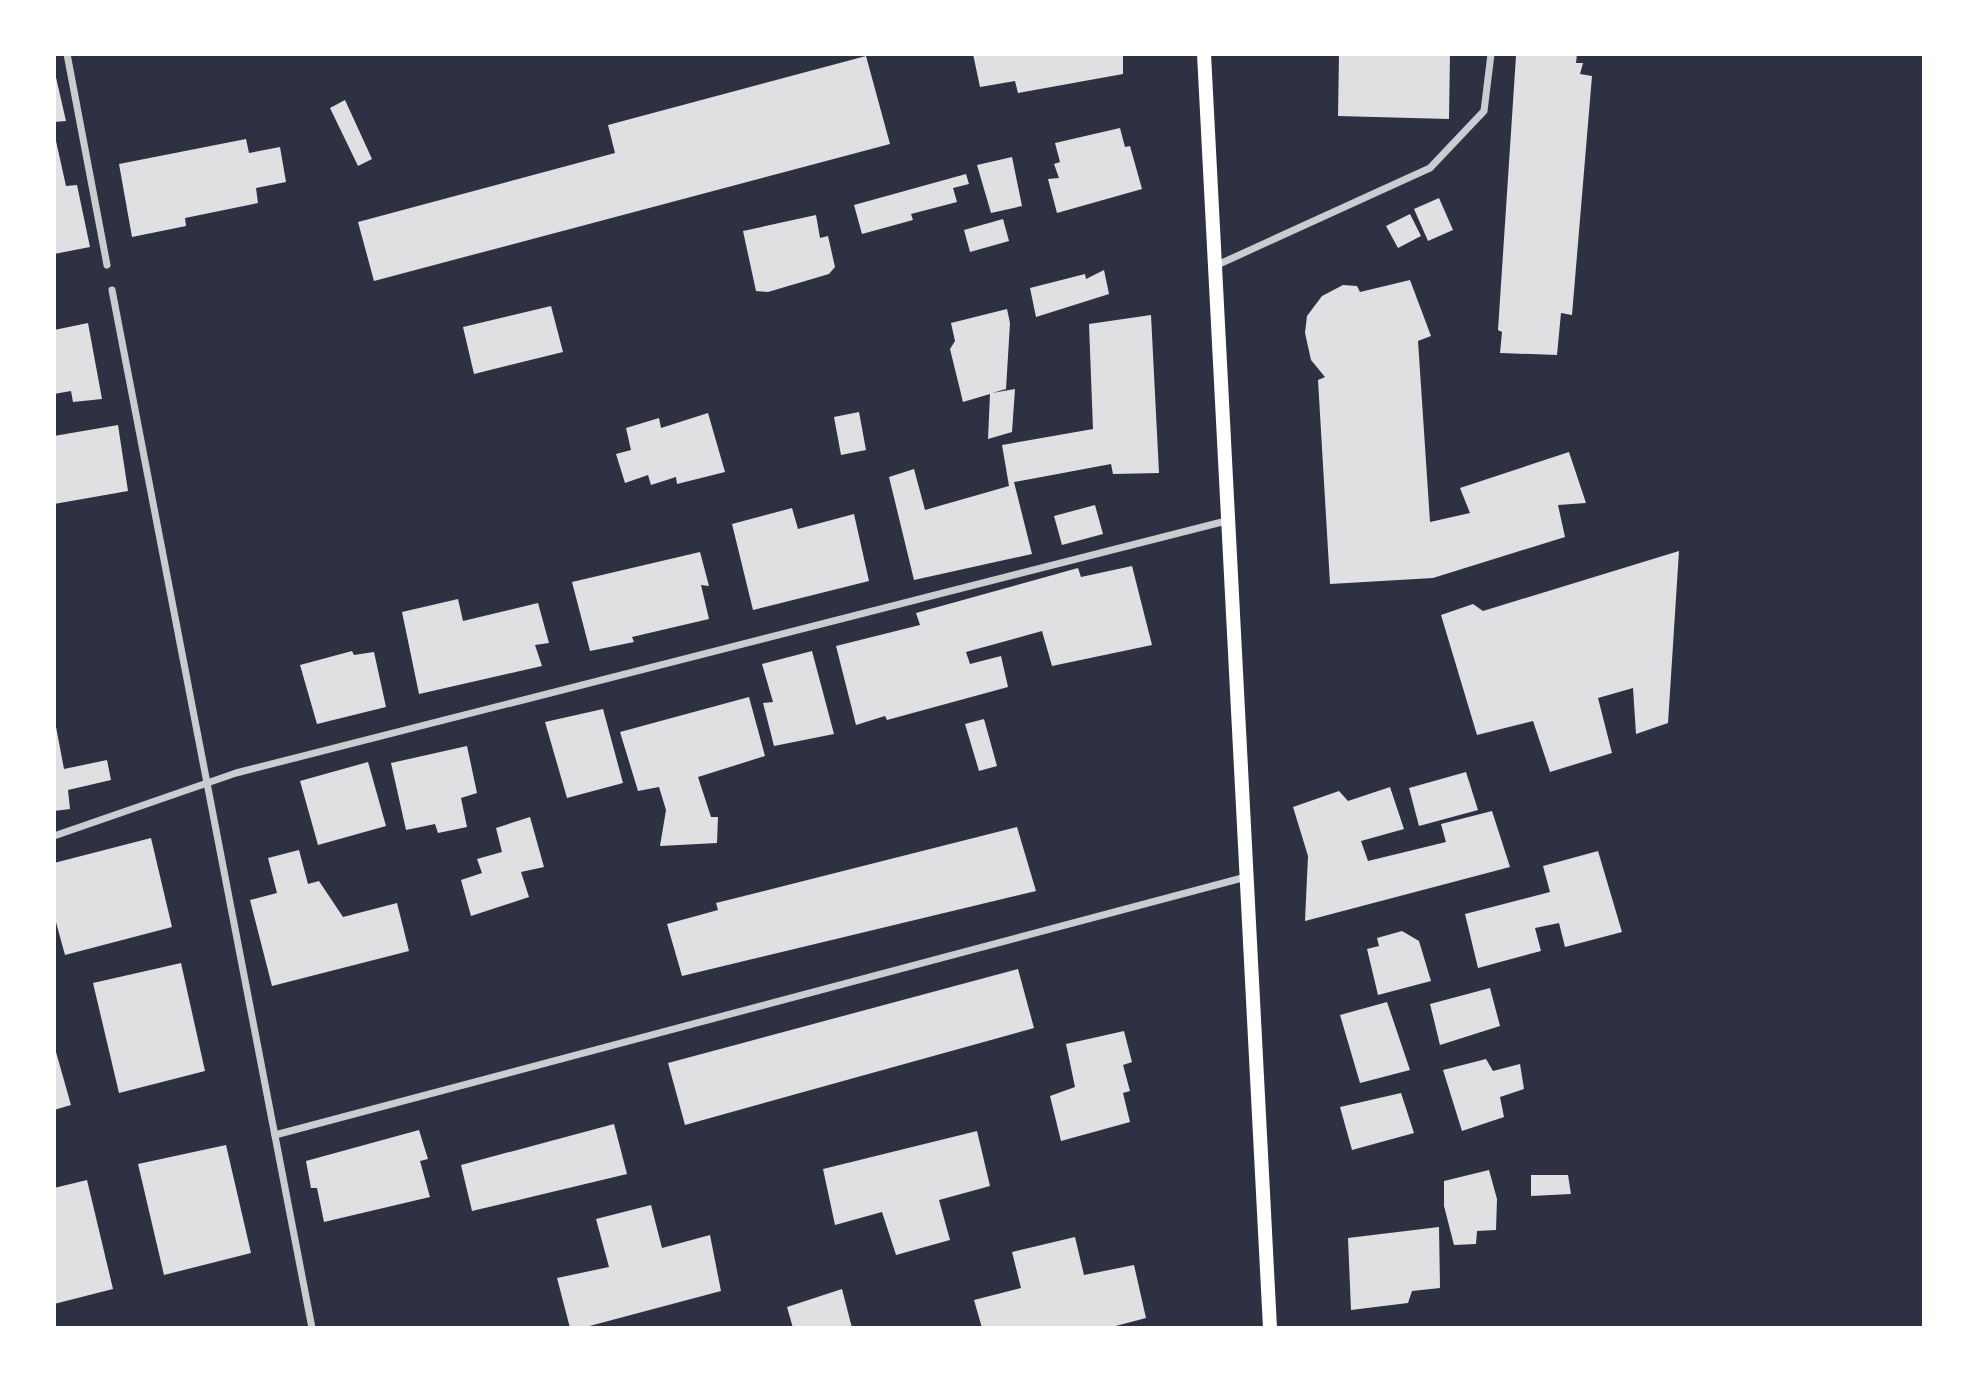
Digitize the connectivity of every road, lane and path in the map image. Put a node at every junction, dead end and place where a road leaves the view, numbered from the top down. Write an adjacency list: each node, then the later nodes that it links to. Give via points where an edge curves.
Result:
1 (67, 54): 4 (street)
2 (1204, 54): 5 (main road)
3 (1491, 54): 5 (street, via 1484,111 1430,168)
4 (107, 265)
5 (1214, 266): 7 (main road)
6 (112, 290): 8 (street)
7 (1226, 521): 8 (street, via 250,770); 10 (main road)
8 (206, 786): 9 (street); 11 (street)
9 (54, 836)
10 (1246, 877): 11 (street); 13 (main road)
11 (275, 1135): 12 (street)
12 (312, 1328)
13 (1270, 1328)

